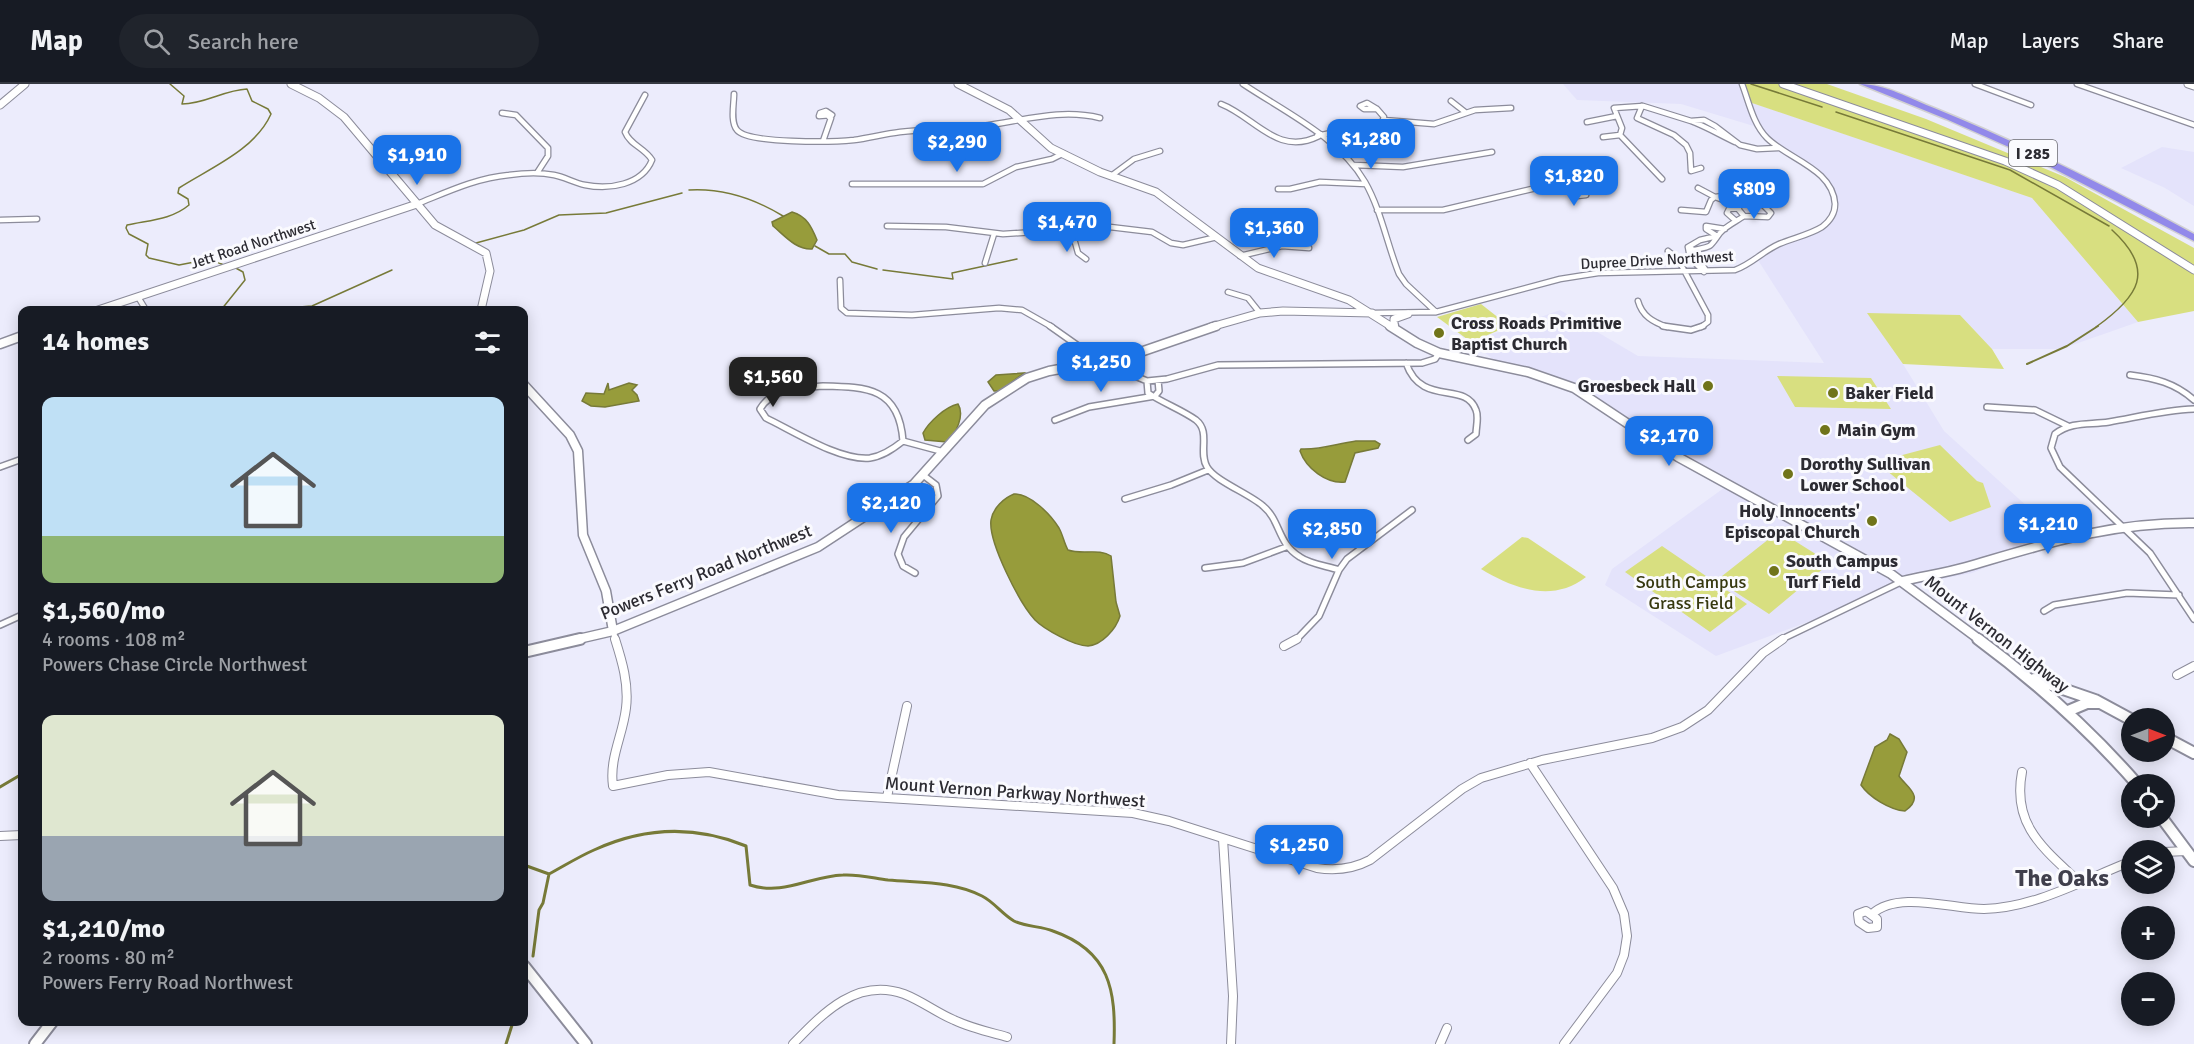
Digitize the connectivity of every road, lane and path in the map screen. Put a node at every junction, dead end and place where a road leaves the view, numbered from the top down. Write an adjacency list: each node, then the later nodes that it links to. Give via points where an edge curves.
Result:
1 (25, 84): 17 (street)
2 (291, 84): 52 (street, via 344,117)
3 (957, 84): 26 (street, Mount Vernon Highway)
4 (1243, 84): 32 (street)
5 (1742, 84): 35 (street, Dupree Drive Northwest, via 1759,126)
6 (1783, 84): 75 (street, via 2040,175)
7 (1864, 84): 67 (highway, I 285, via 2041,157)
8 (1881, 84): 62 (highway, I 285, via 2040,149)
9 (1975, 84): 18 (street)
10 (2077, 84): 30 (street)
11 (2188, 84): 12 (street)
12 (2194, 86)
13 (734, 94): 34 (street, via 734,125 741,134 773,140)
14 (645, 95): 41 (street, via 626,132 630,142 651,157 652,164 645,173 625,183 600,187)
15 (1451, 101): 22 (street)
16 (1221, 104): 32 (street, via 1241,113 1267,137 1304,141)
17 (0, 105)
18 (2031, 105)
19 (1642, 106): 24 (street, via 1614,108); 35 (street, via 1690,121 1711,122 1735,142 1748,147); 40 (street, via 1637,118 1660,126 1689,150 1690,164)
20 (1511, 108): 22 (street)
21 (1377, 109): 28 (street)
22 (1465, 112): 28 (street, via 1434,124)
23 (502, 113): 41 (street, via 516,115 548,148 548,156)
24 (1617, 116): 29 (street); 31 (street, via 1622,128)
25 (830, 117): 34 (street)
26 (1019, 118): 27 (street, via 1079,113); 34 (street, via 983,126); 38 (street, Mount Vernon Highway, via 1041,141)
27 (1100, 118)
28 (1384, 120): 32 (street)
29 (1587, 122)
30 (2194, 126)
31 (1620, 135): 33 (street); 42 (street, via 1641,155)
32 (1319, 136): 39 (street)
33 (1603, 137)
34 (823, 141)
35 (1778, 148): 77 (street, Dupree Drive Northwest, via 1831,186 1836,197 1832,218 1819,228 1774,246 1745,267)
36 (1160, 151): 43 (street, via 1134,159)
37 (1492, 152): 39 (street, via 1403,167)
38 (1062, 154): 43 (street, Mount Vernon Highway); 44 (street, via 1051,160 1019,165 983,184)
39 (1354, 165): 45 (street)
40 (1701, 168)
41 (537, 173): 52 (street, via 484,179)
42 (1651, 175)
43 (1111, 176): 66 (street, Mount Vernon Highway, via 1156,192)
44 (852, 184)
45 (1366, 184): 47 (street, via 1320,182); 54 (street)
46 (1698, 188): 49 (street)
47 (1278, 189)
48 (1568, 189): 54 (street, via 1536,188 1443,210)
49 (1715, 197): 50 (street, via 1746,193); 53 (street); 55 (street, via 1706,212)
50 (1774, 201)
51 (1760, 202): 56 (street, via 1771,213 1768,217)
52 (417, 204): 80 (street, Jett Road Northwest); 85 (street, via 435,225 488,256 490,271)
53 (1739, 208): 56 (street); 59 (street, via 1727,213)
54 (1377, 210): 87 (street, via 1399,274)
55 (1681, 210)
56 (1744, 216): 59 (street)
57 (37, 219): 58 (street)
58 (0, 220)
59 (1736, 221): 63 (street)
60 (887, 226): 64 (street, via 946,227)
61 (1071, 228): 64 (street); 66 (street, via 1147,231 1183,245); 73 (street, via 1078,253)
62 (2194, 228)
63 (1725, 229): 65 (street); 65 (street, via 1706,226)
64 (994, 234): 74 (street)
65 (1717, 236): 68 (street); 70 (street, via 1710,247)
66 (1217, 237): 72 (street, Mount Vernon Highway)
67 (2194, 238)
68 (1689, 247): 70 (street); 77 (street, via 1690,258)
69 (1309, 248): 72 (street, via 1282,246)
70 (1694, 250): 77 (street)
71 (1668, 251): 76 (street)
72 (1240, 256): 82 (street, Mount Vernon Highway, via 1264,270)
73 (1086, 259)
74 (985, 262)
75 (2194, 270)
76 (1685, 272): 77 (street, Dupree Drive Northwest); 81 (street, via 1708,315 1703,326 1686,331 1665,327 1641,310); 87 (street, Dupree Drive Northwest, via 1581,275)
77 (1704, 272)
78 (840, 280): 95 (street, via 841,308 847,313 912,315 1017,309 1036,316)
79 (1228, 292): 88 (street, via 1248,298)
80 (138, 297): 83 (street, Jett Road Northwest); 84 (street)
81 (1638, 301)
82 (1353, 302): 86 (street, via 1354,308); 89 (street, Mount Vernon Highway)
83 (110, 306)
84 (144, 306)
85 (482, 306)
86 (1348, 312): 88 (street, Powers Ferry Road Northwest); 89 (street, Powers Ferry Road Northwest)
87 (1436, 312): 90 (street, Dupree Drive Northwest)
88 (1260, 313): 95 (street, Powers Ferry Road Northwest, via 1187,334 1141,353)
89 (1372, 313): 90 (street, Dupree Drive Northwest); 91 (street, Mount Vernon Highway)
90 (1408, 314): 91 (street, via 1394,319)
91 (1397, 330): 94 (street, Mount Vernon Highway)
92 (18, 337): 93 (street)
93 (0, 344)
94 (1439, 353): 96 (street, via 1428,362); 122 (street, Mount Vernon Highway, via 1528,372 1574,388 1678,458)
95 (1101, 362): 99 (street); 109 (street, Powers Ferry Road Northwest, via 1042,372 1006,390 986,405)
96 (1406, 363): 98 (street, via 1218,364); 108 (street, via 1410,377 1419,385 1458,395 1473,404 1477,412 1476,434)
97 (2130, 375): 102 (street, via 2171,384)
98 (1158, 380): 99 (street); 101 (street, via 1159,391)
99 (1147, 381): 101 (street, via 1148,393)
100 (528, 389): 128 (street, via 570,435 578,451 583,535 606,591)
101 (1155, 396): 105 (street, via 1089,407); 112 (street, via 1202,426 1202,458)
102 (2194, 400)
103 (1987, 406): 106 (street, via 2035,410)
104 (2194, 409): 106 (street)
105 (1055, 420)
106 (2068, 426): 117 (street, via 2053,438 2055,459 2066,475)
107 (903, 441): 107 (street, via 879,456 850,456 766,418 760,409 770,395 789,389 871,390 897,411 902,420); 109 (street)
108 (1468, 441)
109 (944, 452): 113 (street, Powers Ferry Road Northwest)
110 (18, 460): 111 (street)
111 (0, 467)
112 (1208, 470): 114 (street); 118 (street, via 1264,506)
113 (923, 476): 121 (street, via 936,485 938,496 897,550 901,564); 128 (street, Powers Ferry Road Northwest, via 818,547)
114 (1125, 499)
115 (1412, 510): 120 (street, via 1354,552)
116 (2194, 523): 117 (street)
117 (2122, 525): 122 (street); 123 (street, via 2150,553)
118 (1286, 547): 119 (street, via 1244,563); 120 (street, via 1302,559)
119 (1205, 568)
120 (1339, 570): 129 (street, via 1319,616 1294,642)
121 (915, 573)
122 (1903, 581): 133 (street, Mount Vernon Highway); 140 (street, Mount Vernon Parkway Northwest, via 1780,640 1708,710 1682,727 1652,738)
123 (2179, 596): 124 (street, via 2127,592 2054,605); 126 (street)
124 (2044, 612)
125 (18, 617): 127 (street)
126 (2194, 619)
127 (0, 625)
128 (613, 631): 130 (street, Powers Ferry Road Northwest); 143 (street, Mount Vernon Parkway Northwest, via 627,693 611,762 613,786 709,772 838,795)
129 (1284, 646)
130 (528, 651)
131 (2194, 666): 132 (street)
132 (2177, 675)
133 (2030, 678): 134 (street); 136 (street, Mount Vernon Highway)
134 (2100, 704): 136 (street, via 2087,703); 137 (street)
135 (907, 706): 143 (street)
136 (2068, 711): 142 (street, Mount Vernon Highway)
137 (2121, 714)
138 (2175, 744): 139 (street)
139 (2194, 753)
140 (1530, 763): 147 (street, Mount Vernon Parkway Northwest, via 1472,783 1371,860 1353,868 1317,868); 162 (street, via 1613,888 1627,933 1621,968)
141 (2022, 772): 151 (street, via 2019,803 2026,824)
142 (2128, 774)
143 (887, 797): 147 (street, Mount Vernon Parkway Northwest, via 1133,813)
144 (2170, 828): 149 (street)
145 (18, 835): 146 (street)
146 (0, 836)
147 (1223, 839): 160 (street, via 1233,996)
148 (2175, 854): 149 (street)
149 (2191, 856)
150 (2121, 865): 151 (street)
151 (2078, 881): 152 (street, via 2008,907 1906,904 1882,906)
152 (1872, 914)
153 (528, 971): 158 (street)
154 (49, 1026): 157 (street)
155 (1448, 1028): 161 (street)
156 (1007, 1037): 159 (street, via 954,1020 897,992 879,989 844,998)
157 (34, 1044)
158 (586, 1044)
159 (793, 1044)
160 (1231, 1044)
161 (1440, 1044)
162 (1564, 1044)

